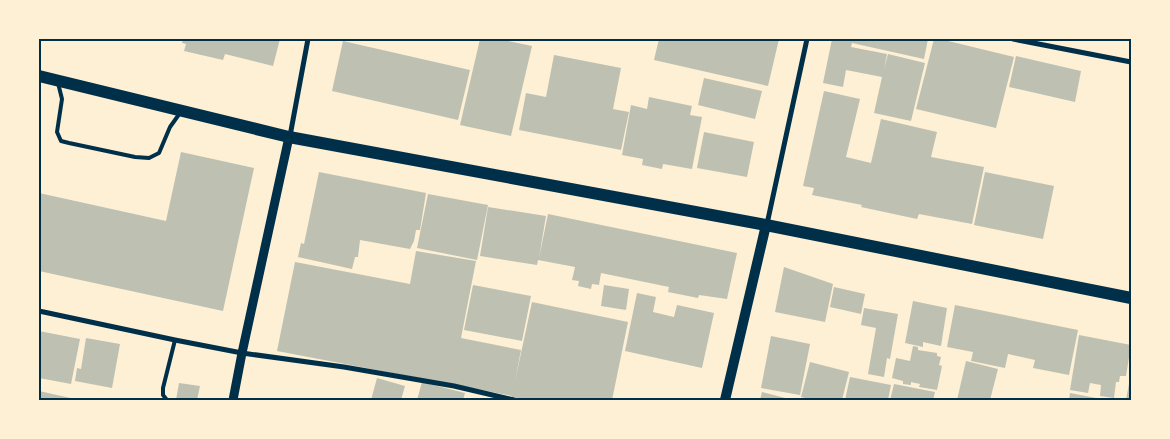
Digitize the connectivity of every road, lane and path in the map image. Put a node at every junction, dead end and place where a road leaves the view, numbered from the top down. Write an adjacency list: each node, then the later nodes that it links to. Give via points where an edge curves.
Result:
1 (308, 39): 8 (street)
2 (806, 39): 9 (street)
3 (1012, 39): 4 (street)
4 (1131, 62)
5 (39, 76): 6 (main road)
6 (58, 81): 7 (main road); 7 (lane, via 62,99 58,132 61,141 69,143 149,158 159,153 170,127)
7 (182, 111): 8 (main road)
8 (290, 137): 9 (main road); 13 (street)
9 (766, 225): 10 (main road); 17 (main road)
10 (1131, 298)
11 (39, 311): 12 (street)
12 (175, 340): 13 (street); 14 (lane, via 163,388)
13 (242, 353): 15 (street); 16 (street, via 353,368)
14 (167, 400)
15 (233, 400)
16 (514, 400)
17 (725, 400)

